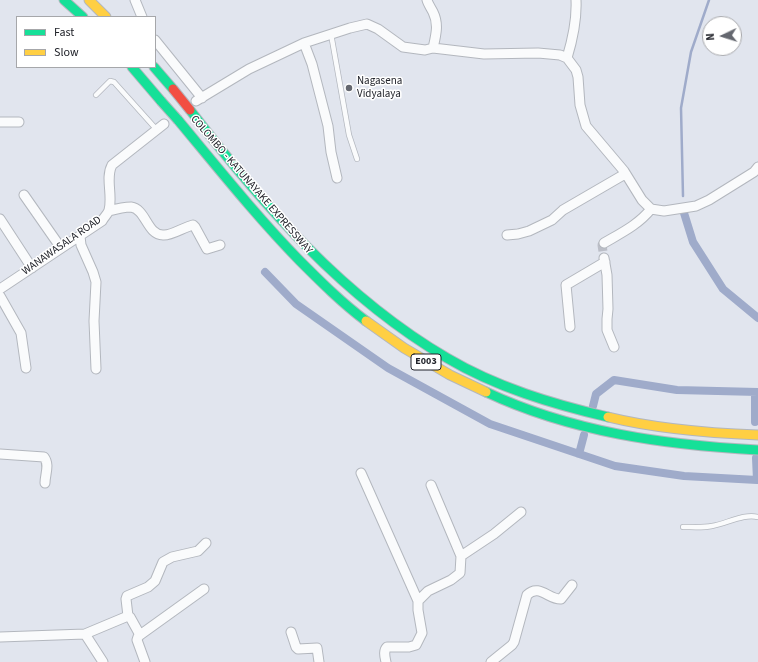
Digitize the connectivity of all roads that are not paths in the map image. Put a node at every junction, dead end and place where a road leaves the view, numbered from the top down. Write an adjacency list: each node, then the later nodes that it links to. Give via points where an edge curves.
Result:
1 (64, 0): 6 (highway)
2 (89, 0): 7 (highway)
3 (135, 0): 8 (street)
4 (576, 0): 13 (street, via 574,32)
5 (430, 1): 12 (street, via 437,24)
6 (81, 16)
7 (105, 16)
8 (142, 16)
9 (331, 34): 11 (street); 12 (street, via 367,24 403,46 425,50); 20 (lane, via 349,135)
10 (156, 41): 11 (street, via 199,100 249,69)
11 (304, 43): 23 (street, via 320,92)
12 (433, 48): 13 (street, via 484,54 538,53)
13 (567, 58): 22 (street, via 578,77 580,105 586,126)
14 (133, 68): 41 (highway, COLOMBO - KATUNAYAKE EXPRESSWAY / E003, bridge, via 267,226 320,281 360,317 437,369 500,399 589,429 698,448)
15 (155, 68): 40 (highway, COLOMBO - KATUNAYAKE EXPRESSWAY / E003, bridge, via 240,175 331,270 410,335 436,351 511,387 585,412 674,429)
16 (96, 95): 19 (lane, via 110,81 114,82)
17 (0, 122): 18 (street)
18 (19, 122)
19 (160, 127): 26 (street, WANAWASALA ROAD, via 109,169)
20 (357, 158)
21 (758, 167): 25 (street, via 716,196 696,206 664,211)
22 (625, 174): 25 (street); 28 (street, via 563,210 552,220 529,231)
23 (337, 178)
24 (24, 195): 32 (street)
25 (651, 209): 30 (street, via 642,220)
26 (109, 210): 29 (street, WANAWASALA ROAD, via 102,221); 31 (street, via 132,207 158,235 164,236 193,225 207,249)
27 (0, 219): 33 (street)
28 (506, 235)
29 (80, 236): 32 (street, WANAWASALA ROAD); 39 (street, via 81,245 96,282)
30 (604, 243)
31 (220, 245)
32 (61, 248): 33 (street, WANAWASALA ROAD)
33 (32, 268): 34 (street, WANAWASALA ROAD)
34 (0, 289)
35 (0, 296): 38 (street, via 21,333)
36 (570, 327): 37 (street, via 566,285 604,260 607,275 607,330)
37 (614, 347)
38 (26, 368)
39 (96, 369)
40 (758, 435)
41 (758, 450)
42 (0, 454): 44 (street, via 44,457 48,466)
43 (361, 473): 53 (street)
44 (45, 483)
45 (431, 485): 50 (street)
46 (521, 512): 50 (street)
47 (758, 517): 48 (lane, via 740,518 710,527)
48 (683, 526)
49 (206, 543): 54 (street, via 198,551 172,557 163,562 155,581 127,596)
50 (461, 556): 53 (street, via 460,574 428,591)
51 (572, 585): 63 (street, via 558,600 541,591 530,592 514,642)
52 (204, 589): 57 (street)
53 (418, 601): 62 (street, via 422,633 416,645 409,648 387,647 384,653)
54 (128, 616): 56 (street); 57 (street)
55 (291, 632): 61 (street, via 298,649 317,648)
56 (84, 634): 58 (street); 59 (street)
57 (140, 635): 60 (street, via 137,640)
58 (0, 637)
59 (103, 662)
60 (145, 662)
61 (319, 662)
62 (386, 662)
63 (490, 662)

